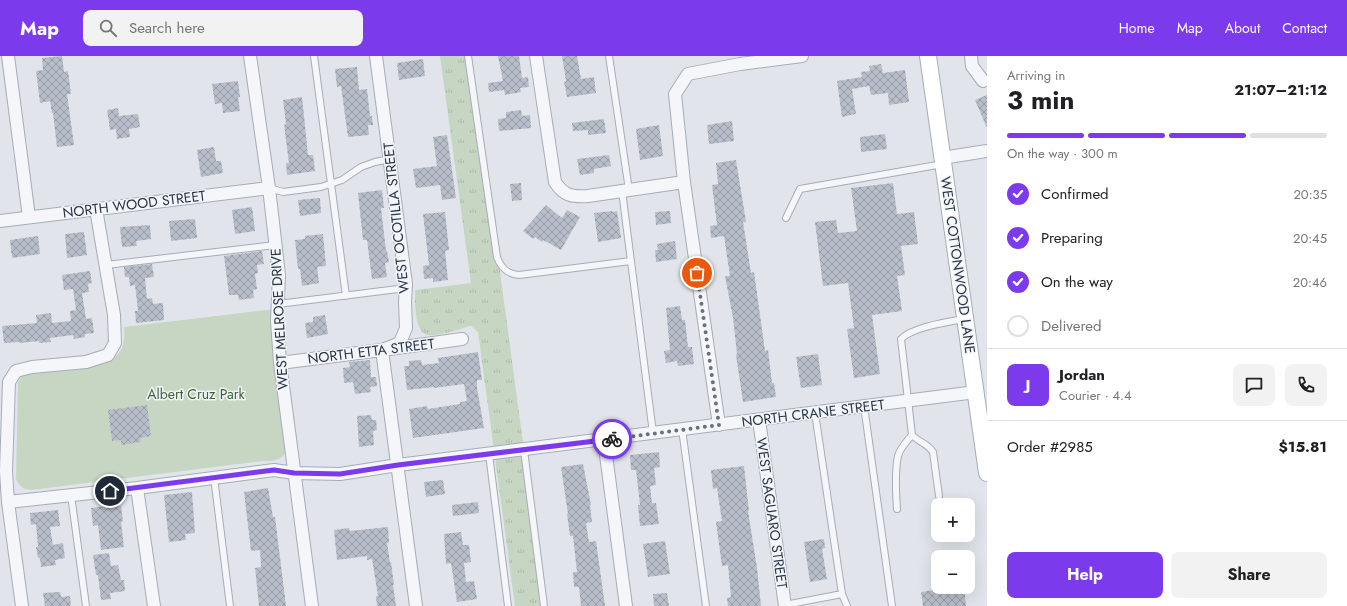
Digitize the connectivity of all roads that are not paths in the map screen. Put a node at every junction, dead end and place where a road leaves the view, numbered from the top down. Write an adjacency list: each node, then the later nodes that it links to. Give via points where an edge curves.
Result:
1 (8, 56): 21 (street)
2 (250, 56): 18 (street, WEST MELROSE DRIVE)
3 (314, 56): 17 (lane)
4 (376, 56): 14 (street, WEST OCOTILLA STREET)
5 (468, 56): 25 (lane, via 496,257 500,265 510,274 519,275)
6 (536, 56): 19 (street, via 555,182 560,190 576,197)
7 (609, 56): 19 (lane)
8 (802, 56): 11 (street)
9 (928, 56): 15 (main road, WEST COTTONWOOD LANE)
10 (971, 56): 12 (street, via 972,66)
11 (740, 60): 16 (street, via 688,74 675,94)
12 (983, 81)
13 (987, 151): 15 (street)
14 (390, 159): 17 (lane, via 361,167); 27 (street, WEST OCOTILLA STREET)
15 (943, 161): 22 (lane, via 800,189); 30 (main road, WEST COTTONWOOD LANE)
16 (684, 182): 19 (street); 39 (street)
17 (331, 184): 18 (lane, via 283,192); 28 (lane)
18 (269, 188): 20 (street, NORTH WOOD STREET); 24 (street, WEST MELROSE DRIVE)
19 (625, 191): 25 (lane)
20 (96, 209): 21 (street, NORTH WOOD STREET); 26 (street)
21 (29, 217): 23 (street, NORTH WOOD STREET)
22 (786, 218)
23 (0, 221)
24 (275, 245): 26 (lane); 29 (street, WEST MELROSE DRIVE, via 279,275)
25 (631, 261): 41 (lane)
26 (106, 265): 53 (street, via 114,315 115,343 108,355 86,362 16,371 9,382 6,471)
27 (406, 288): 28 (lane); 32 (street, WEST OCOTILLA STREET, via 406,328 400,343)
28 (346, 296): 29 (lane)
29 (278, 304): 33 (street, WEST MELROSE DRIVE)
30 (965, 319): 34 (main road, WEST COTTONWOOD LANE); 35 (lane, via 928,326 904,335 901,339)
31 (462, 339): 32 (street, NORTH ETTA STREET)
32 (382, 350): 33 (street, NORTH ETTA STREET); 46 (street)
33 (280, 363): 47 (street, WEST MELROSE DRIVE)
34 (976, 392): 35 (street, NORTH CRANE STREET); 48 (main road, WEST COTTONWOOD LANE)
35 (908, 401): 36 (street, NORTH CRANE STREET); 42 (lane)
36 (864, 406): 37 (street, NORTH CRANE STREET); 68 (lane)
37 (815, 413): 38 (street, NORTH CRANE STREET); 55 (lane)
38 (759, 420): 39 (street, NORTH CRANE STREET); 56 (street, WEST SAGUARO STREET)
39 (719, 425): 40 (street, NORTH CRANE STREET)
40 (682, 429): 41 (street, NORTH CRANE STREET); 66 (lane)
41 (653, 433): 43 (street, NORTH CRANE STREET)
42 (912, 435): 52 (lane, via 933,452); 54 (lane, via 898,456)
43 (604, 440): 44 (street, NORTH CRANE STREET); 65 (street)
44 (524, 450): 45 (street, NORTH CRANE STREET); 64 (lane)
45 (489, 454): 46 (street, NORTH CRANE STREET); 63 (lane)
46 (398, 465): 47 (street, NORTH CRANE STREET, via 340,474); 62 (street)
47 (294, 473): 49 (street, NORTH CRANE STREET, via 274,470); 61 (street, WEST MELROSE DRIVE)
48 (987, 474)
49 (214, 477): 50 (street, NORTH CRANE STREET); 60 (lane)
50 (137, 488): 51 (street, NORTH CRANE STREET); 59 (street)
51 (71, 495): 53 (street, NORTH CRANE STREET); 58 (lane)
52 (939, 496)
53 (8, 502): 57 (street)
54 (897, 509)
55 (842, 594): 56 (lane); 67 (lane)
56 (785, 605)
57 (22, 606)
58 (86, 606)
59 (154, 606)
60 (230, 606)
61 (312, 606)
62 (416, 606)
63 (508, 606)
64 (544, 606)
65 (626, 606)
66 (706, 606)
67 (847, 606)
68 (892, 606)

